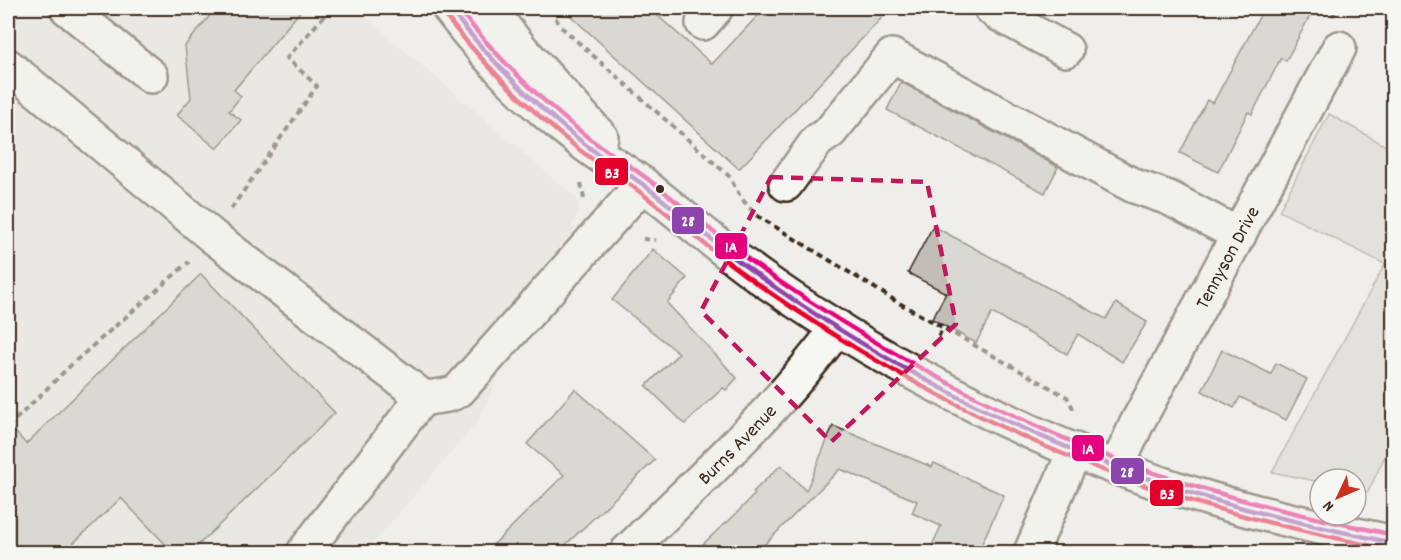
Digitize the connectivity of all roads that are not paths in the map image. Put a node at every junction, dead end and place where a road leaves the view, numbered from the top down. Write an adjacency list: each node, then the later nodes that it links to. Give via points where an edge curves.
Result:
1 (67, 8): 8 (street)
2 (449, 8): 9 (street, via 486,52 554,119)
3 (991, 8): 6 (street)
4 (497, 11): 9 (street)
5 (1339, 48): 11 (street, Tennyson Drive)
6 (1066, 50)
7 (8, 66): 13 (street, via 212,236)
8 (151, 76)
9 (643, 184): 12 (street, via 727,253); 13 (street, via 459,390 447,396)
10 (786, 184): 11 (street, via 817,141 830,132 892,56 1134,186 1169,198)
11 (1239, 235): 15 (street, Tennyson Drive)
12 (838, 327): 14 (street, via 955,393); 19 (street, Burns Avenue, via 783,394)
13 (424, 398): 18 (street)
14 (1075, 450): 15 (street); 20 (street)
15 (1117, 467): 16 (street)
16 (1344, 543): 17 (street)
17 (1394, 543)
18 (304, 552)
19 (627, 552)
20 (1031, 552)

